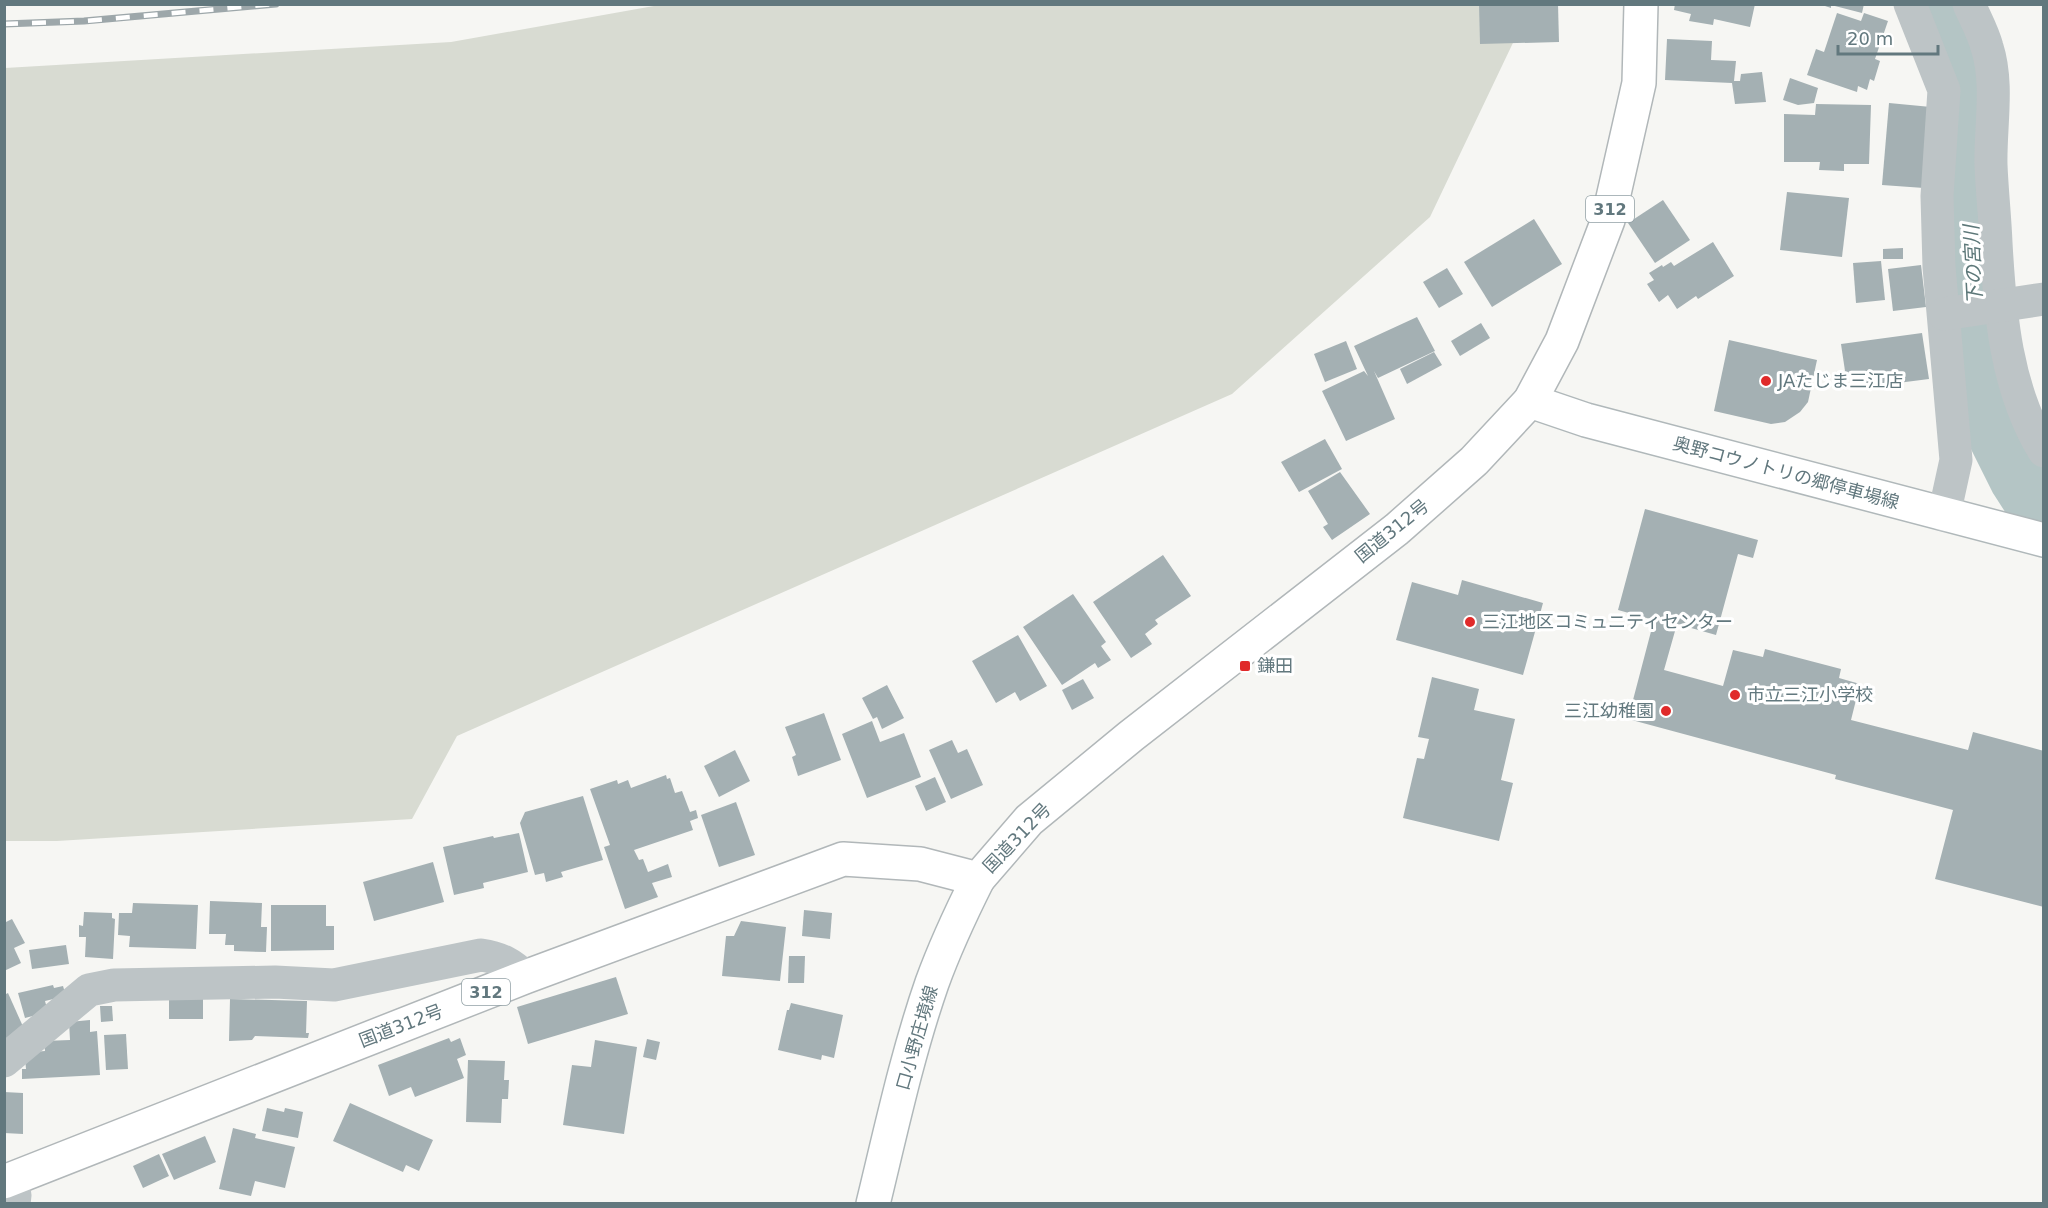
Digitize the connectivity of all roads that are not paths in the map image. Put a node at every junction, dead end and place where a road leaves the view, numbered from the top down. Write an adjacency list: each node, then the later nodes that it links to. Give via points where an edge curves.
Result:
1 (1641, 4): 7 (main road, 国道312号 / 312, via 1639,83 1608,220 1562,341)
2 (1910, 4): 6 (street, via 1944,90 1937,196)
3 (1969, 4): 5 (street, via 1987,47 1992,71 1991,163)
4 (2043, 299): 5 (street)
5 (2000, 306): 6 (street); 8 (street, via 2010,366)
6 (1944, 314): 9 (street, via 1956,460)
7 (1530, 401): 9 (main road, 奥野コウノトリの郷停車場線, via 1587,420); 11 (main road, 国道312号 / 312, via 1474,462 1397,529 1029,820)
8 (2043, 451)
9 (1944, 515): 10 (main road, 奥野コウノトリの郷停車場線)
10 (2037, 539)
11 (978, 879): 12 (main road, 国道312号 / 312, via 920,864 843,859); 15 (main road, 口小野庄境線, via 932,984)
12 (525, 977): 13 (street, via 509,962 481,955 334,985 114,985 89,990); 14 (main road, 国道312号 / 312)
13 (4, 1061)
14 (9, 1188)
15 (873, 1203)

